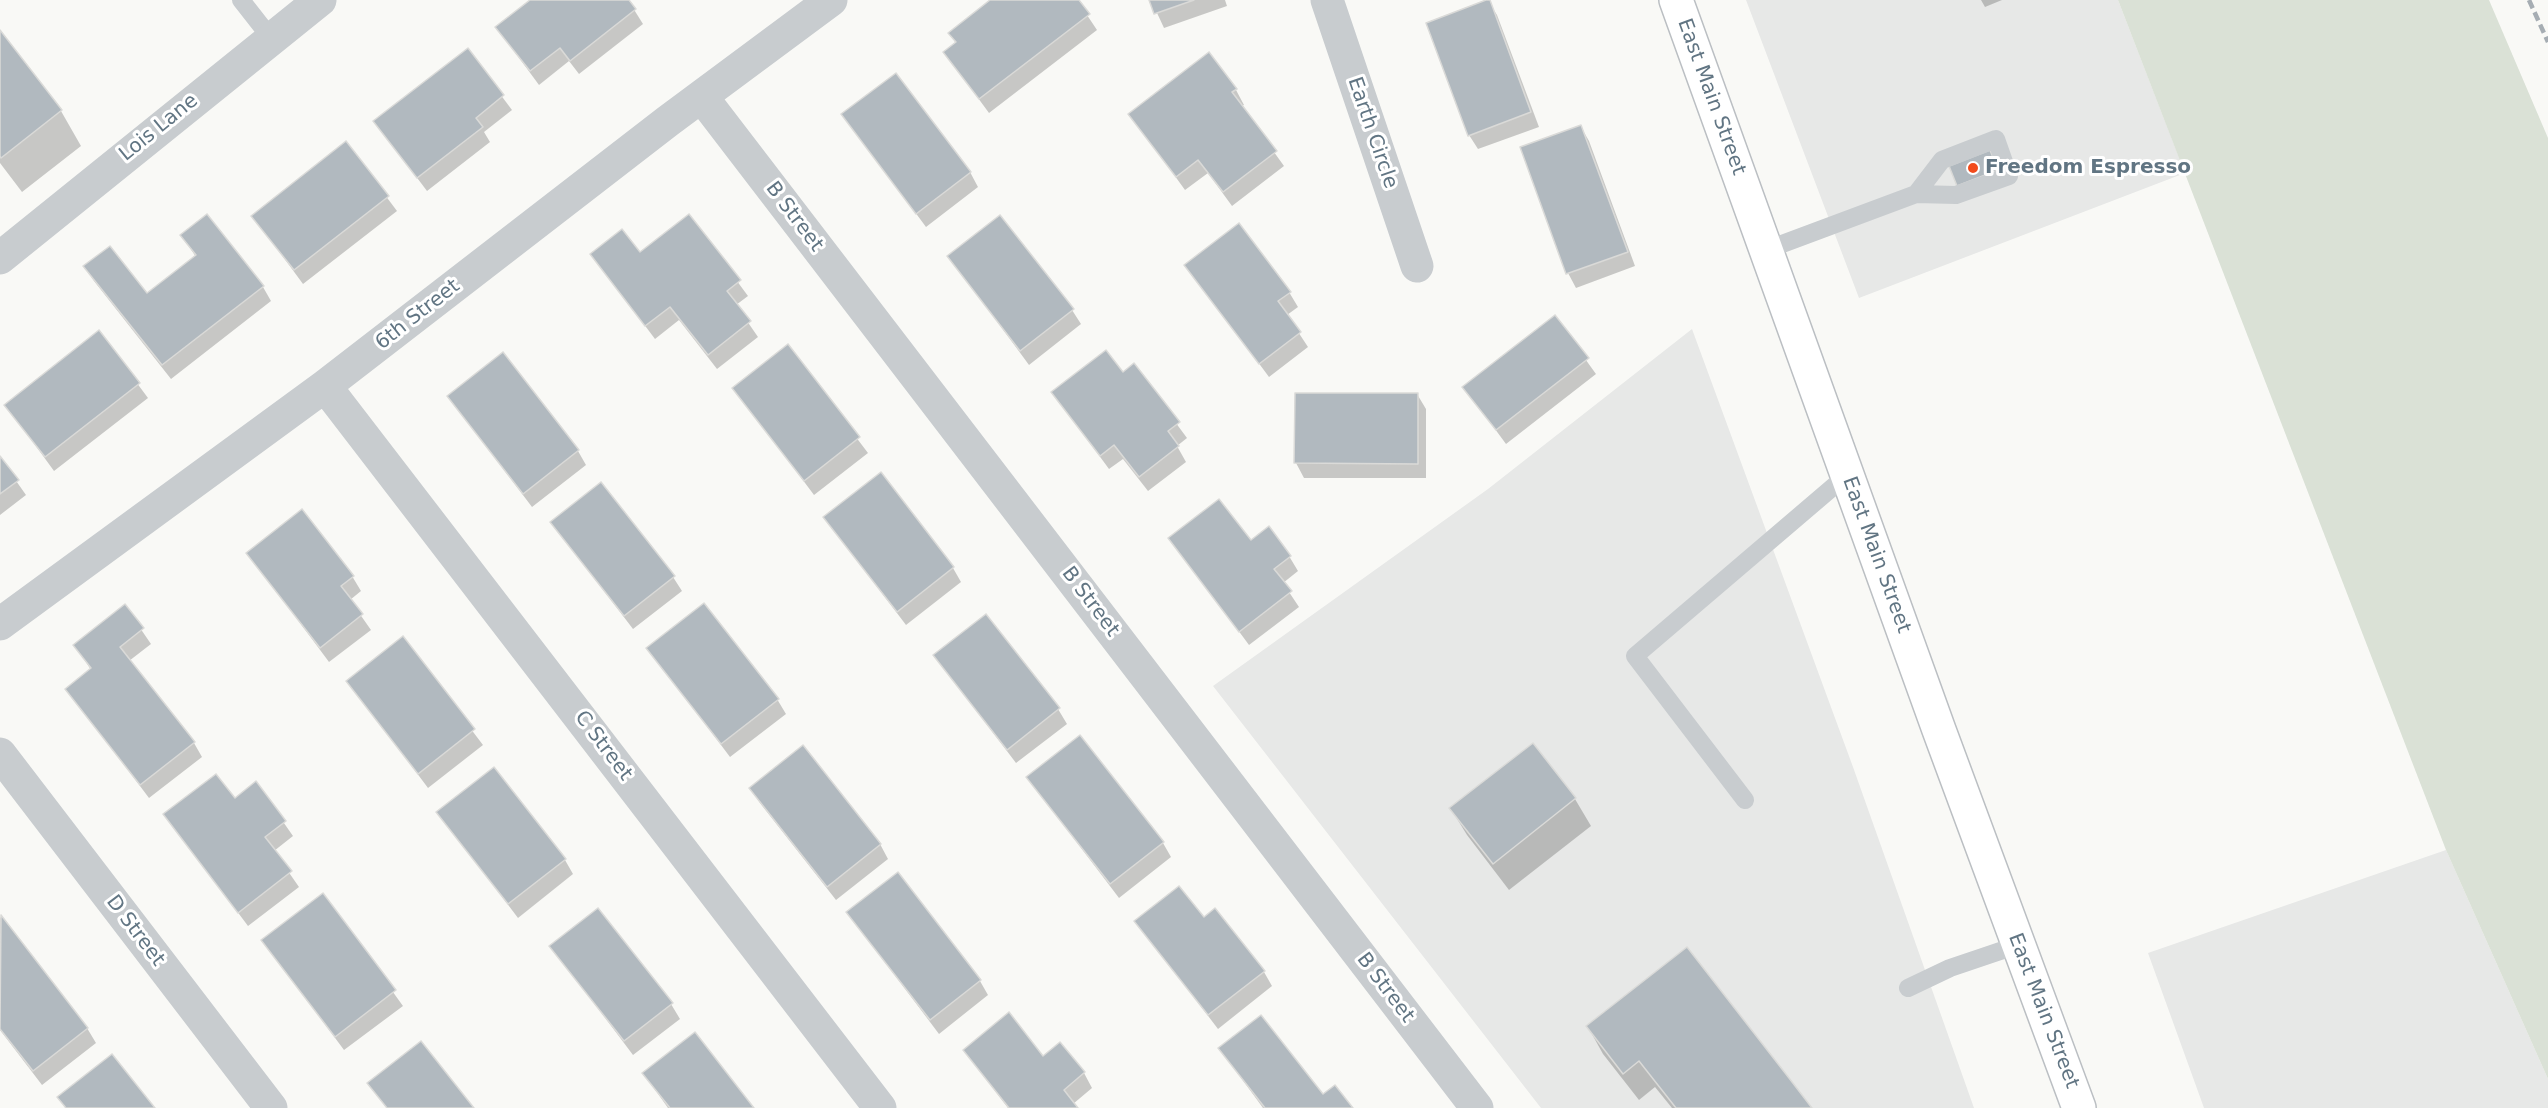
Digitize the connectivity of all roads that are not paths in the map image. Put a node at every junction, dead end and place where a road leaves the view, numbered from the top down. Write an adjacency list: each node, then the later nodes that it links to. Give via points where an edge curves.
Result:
1 (241, 0): 6 (lane)
2 (320, 0): 6 (street, Lois Lane)
3 (831, 0): 7 (street, 6th Street)
4 (1327, 0): 11 (street, Earth Circle)
5 (1676, 0): 9 (main road, East Main Street)
6 (270, 38): 10 (street, Lois Lane)
7 (702, 97): 12 (street, 6th Street); 21 (street, B Street)
8 (1916, 194): 8 (lane, via 1956,195 2009,176 1996,140 1942,160); 9 (lane)
9 (1766, 250): 13 (main road, East Main Street)
10 (0, 258)
11 (1417, 266)
12 (325, 386): 14 (street, 6th Street); 20 (street, C Street)
13 (1847, 475): 16 (lane, via 1635,656); 17 (main road, East Main Street)
14 (0, 624)
15 (0, 754): 19 (street, D Street)
16 (1745, 800)
17 (2018, 945): 18 (lane, via 1950,968); 22 (main road, East Main Street)
18 (1908, 988)
19 (271, 1108)
20 (880, 1108)
21 (1477, 1108)
22 (2079, 1108)

